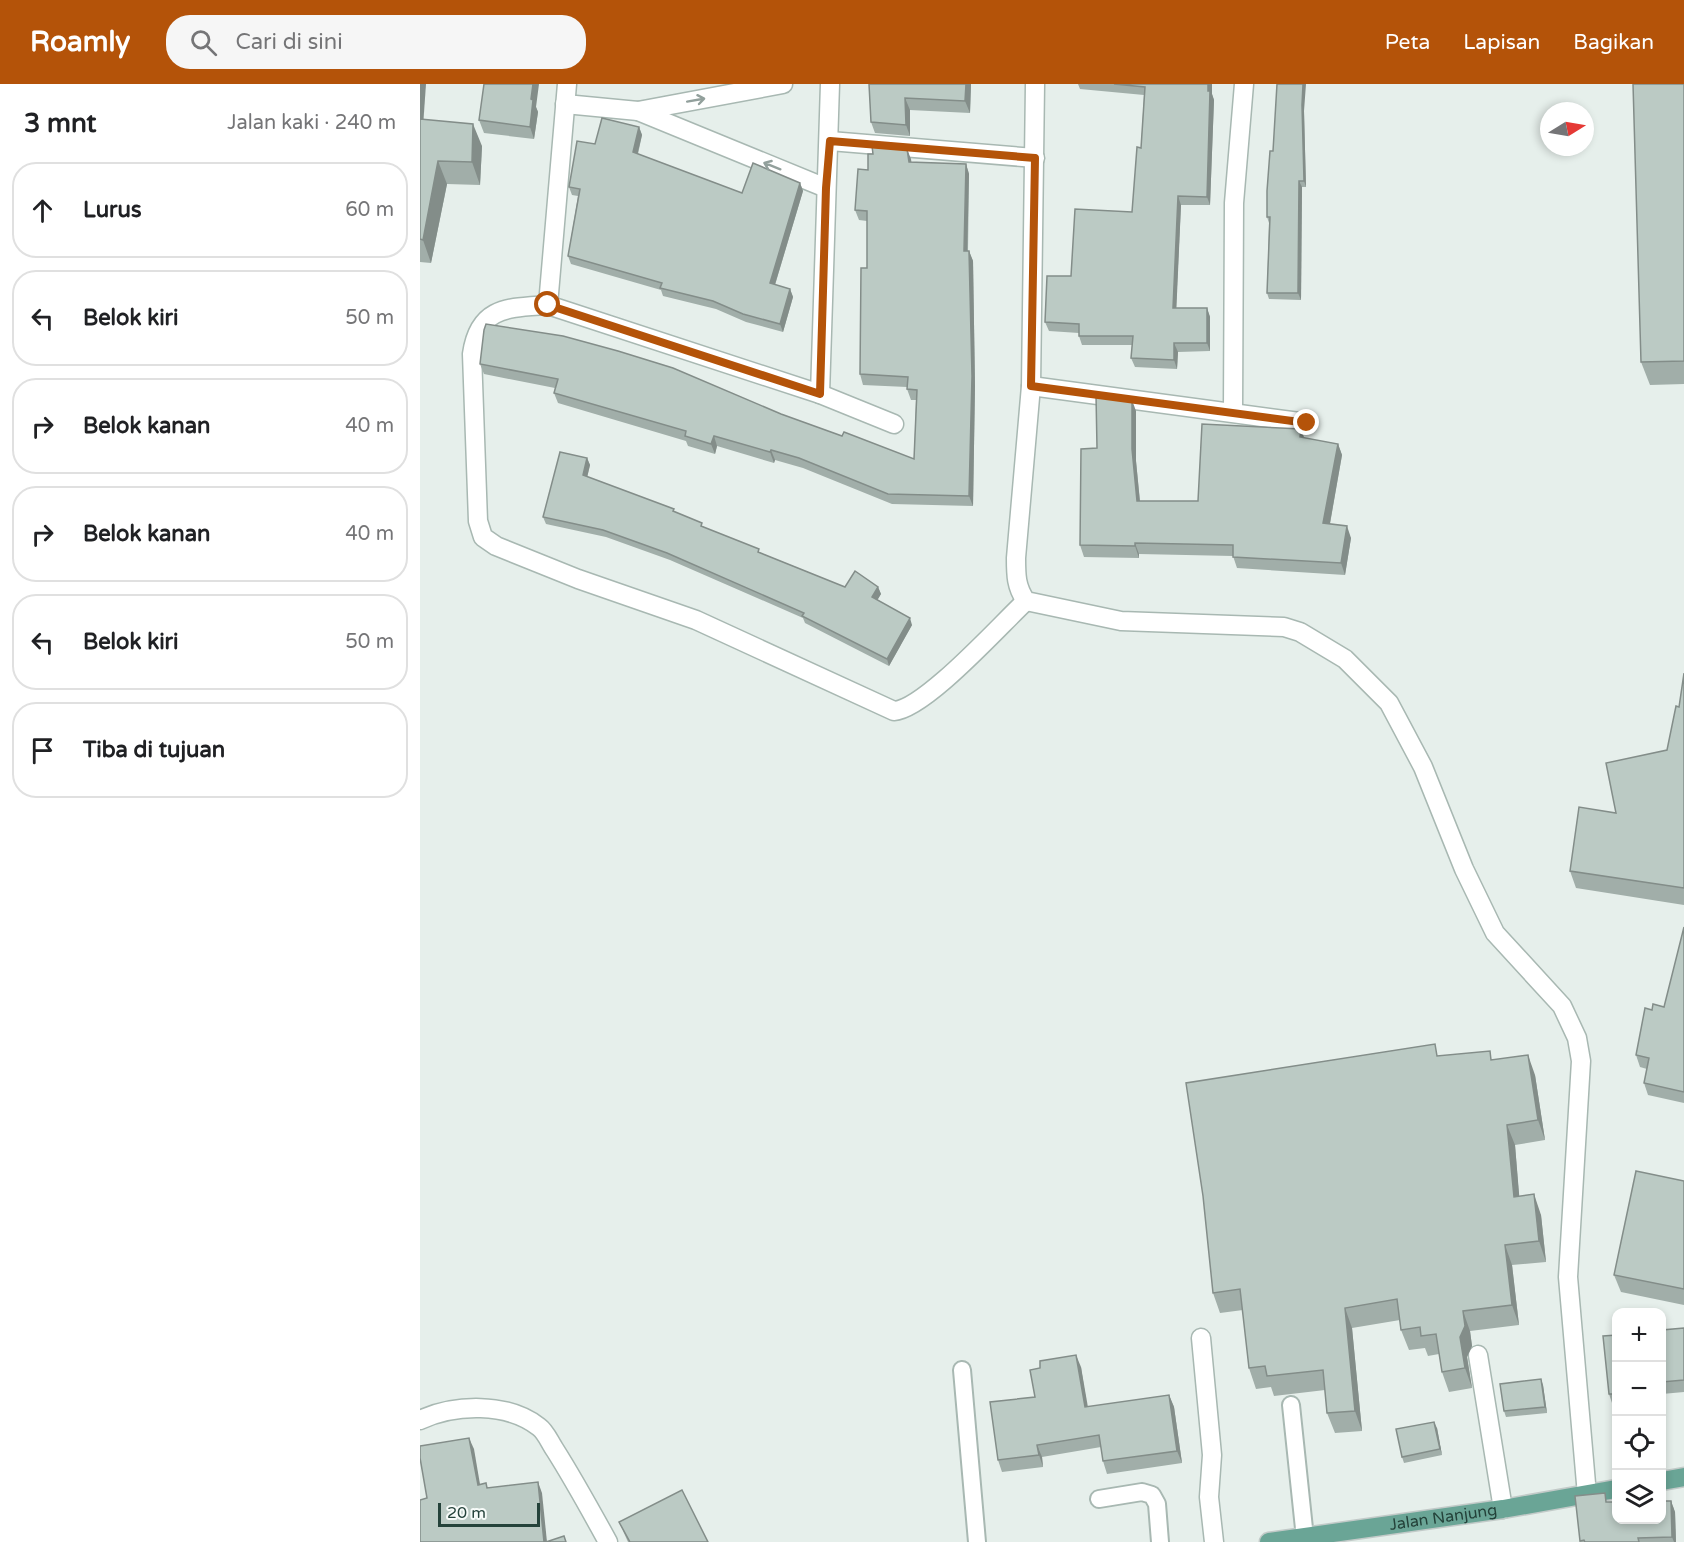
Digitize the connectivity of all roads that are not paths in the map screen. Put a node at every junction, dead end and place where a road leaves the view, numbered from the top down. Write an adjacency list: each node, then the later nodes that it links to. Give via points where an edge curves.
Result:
1 (567, 84): 6 (street)
2 (783, 84): 7 (street, one-way to 2)
3 (830, 84): 8 (street)
4 (1035, 84): 9 (street)
5 (1244, 84): 14 (street, via 1234,203)
6 (565, 104): 7 (street); 11 (street)
7 (638, 111): 10 (street, one-way to 7)
8 (830, 141): 9 (street); 10 (street)
9 (1035, 158): 12 (street)
10 (826, 188): 13 (street)
11 (548, 305): 13 (street); 17 (street, via 497,312 486,320 474,339 478,521 489,542 578,579 696,620 894,711 924,698)
12 (1031, 386): 14 (street); 17 (street, via 1016,558 1016,581)
13 (820, 394): 16 (street)
14 (1233, 412): 15 (street)
15 (1307, 423)
16 (894, 424)
17 (1026, 601): 26 (street, via 1121,621 1284,627 1300,632 1345,659 1389,704 1423,767 1495,933 1562,1006 1576,1038 1581,1060 1568,1277)
18 (1201, 1338): 33 (street, via 1212,1455 1209,1497)
19 (1478, 1355): 28 (street)
20 (962, 1370): 31 (lane)
21 (1291, 1405): 29 (lane)
22 (420, 1420): 30 (street, via 440,1411 466,1408 516,1414 541,1428)
23 (1684, 1477): 24 (main road)
24 (1666, 1480)
25 (1612, 1490): 26 (main road, Jalan Nanjung)
26 (1587, 1495): 28 (main road, Jalan Nanjung)
27 (1099, 1499): 32 (lane, via 1142,1492 1152,1495 1157,1504)
28 (1503, 1509): 29 (main road, Jalan Nanjung)
29 (1305, 1538): 34 (main road, Jalan Nanjung)
30 (608, 1542)
31 (977, 1542)
32 (1160, 1542)
33 (1214, 1542)
34 (1269, 1542)

